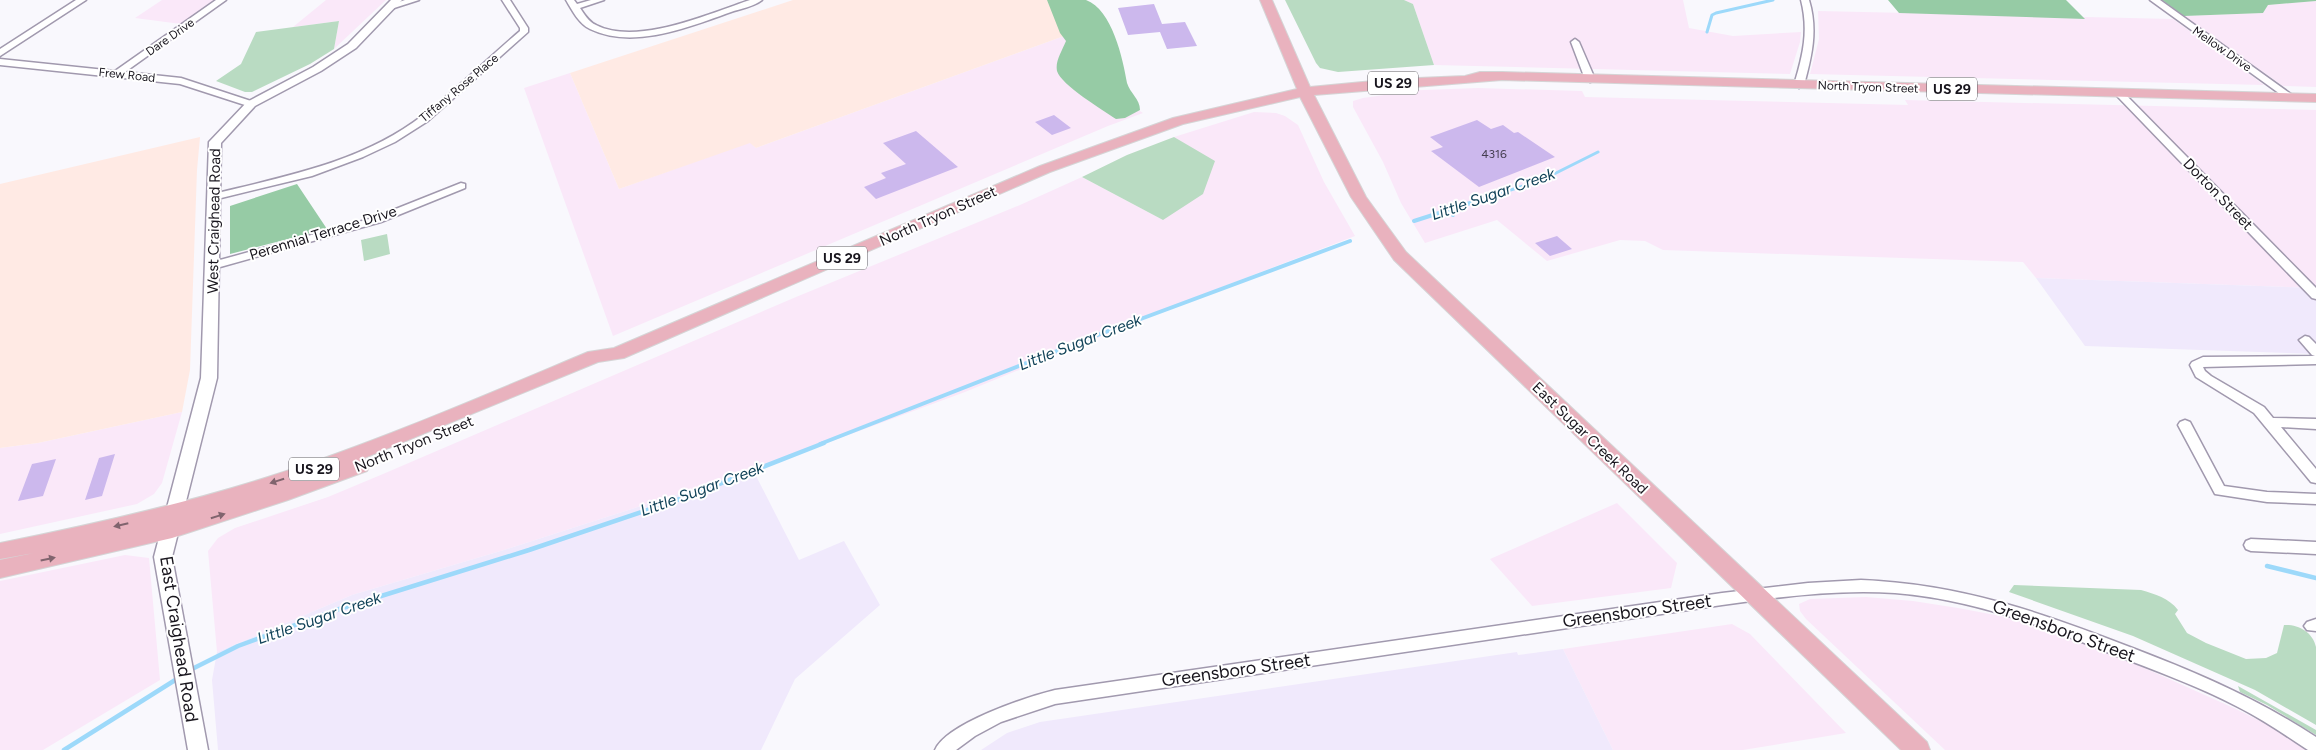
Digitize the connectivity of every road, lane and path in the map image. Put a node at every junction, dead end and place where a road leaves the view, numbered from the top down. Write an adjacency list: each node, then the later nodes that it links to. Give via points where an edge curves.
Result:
1 (82, 0): 13 (street)
2 (222, 0): 15 (street, Dare Drive)
3 (415, 0): 10 (street)
4 (506, 0): 26 (street, Tiffany Rose Place, via 524,32 425,119 391,140 330,167)
5 (600, 0): 11 (street)
6 (758, 0): 11 (street, via 639,34 596,29 590,26)
7 (1266, 0): 19 (main road, East Sugar Creek Road)
8 (1805, 0): 18 (street, via 1811,23 1811,41)
9 (2154, 0): 21 (street, Mellow Drive)
10 (394, 3): 23 (street, West Craighead Road, via 339,56)
11 (573, 3)
12 (1575, 42): 17 (street)
13 (0, 53)
14 (0, 62): 15 (street, Frew Road)
15 (118, 74): 23 (street, Frew Road, via 181,81)
16 (1480, 76): 17 (main road, North Tryon Street / US 29); 19 (main road, North Tryon Street / US 29, via 1464,80)
17 (1590, 79): 18 (main road, North Tryon Street / US 29)
18 (1799, 85): 20 (main road, North Tryon Street / US 29)
19 (1303, 88): 24 (main road, North Tryon Street / US 29, via 1178,120 1084,156); 42 (main road, East Sugar Creek Road, via 1357,196 1400,256)
20 (2120, 94): 21 (main road, North Tryon Street / US 29); 28 (street, Dorton Street)
21 (2290, 97): 22 (main road, North Tryon Street / US 29)
22 (2316, 98)
23 (251, 104): 26 (street, West Craighead Road, via 215,142)
24 (1065, 160): 37 (main road, North Tryon Street / US 29, via 617,354 595,356 350,456)
25 (460, 186): 27 (street, Perennial Terrace Drive, via 377,220)
26 (213, 197): 27 (street, West Craighead Road)
27 (213, 265): 37 (street, West Craighead Road, via 210,378)
28 (2316, 295)
29 (2305, 340): 30 (street)
30 (2316, 352)
31 (2316, 360): 32 (street, via 2202,361 2196,365 2200,374 2253,404)
32 (2270, 422): 33 (street); 35 (street)
33 (2316, 424)
34 (2185, 425): 36 (street, via 2220,490 2267,497)
35 (2316, 478)
36 (2316, 499)
37 (174, 520): 40 (main road, North Tryon Street / US 29, one-way to 40); 41 (main road, North Tryon Street / US 29, one-way to 37); 44 (street, East Craighead Road, via 163,557)
38 (2251, 545): 39 (street)
39 (2316, 548)
40 (0, 551)
41 (0, 569)
42 (1753, 594): 43 (street, Greensboro Street, via 1862,586 2000,605 2202,683 2266,715); 45 (street, Greensboro Street, via 1055,697 999,713 974,726); 46 (main road, East Sugar Creek Road)
43 (2316, 746)
44 (198, 750)
45 (943, 750)
46 (1918, 750)

